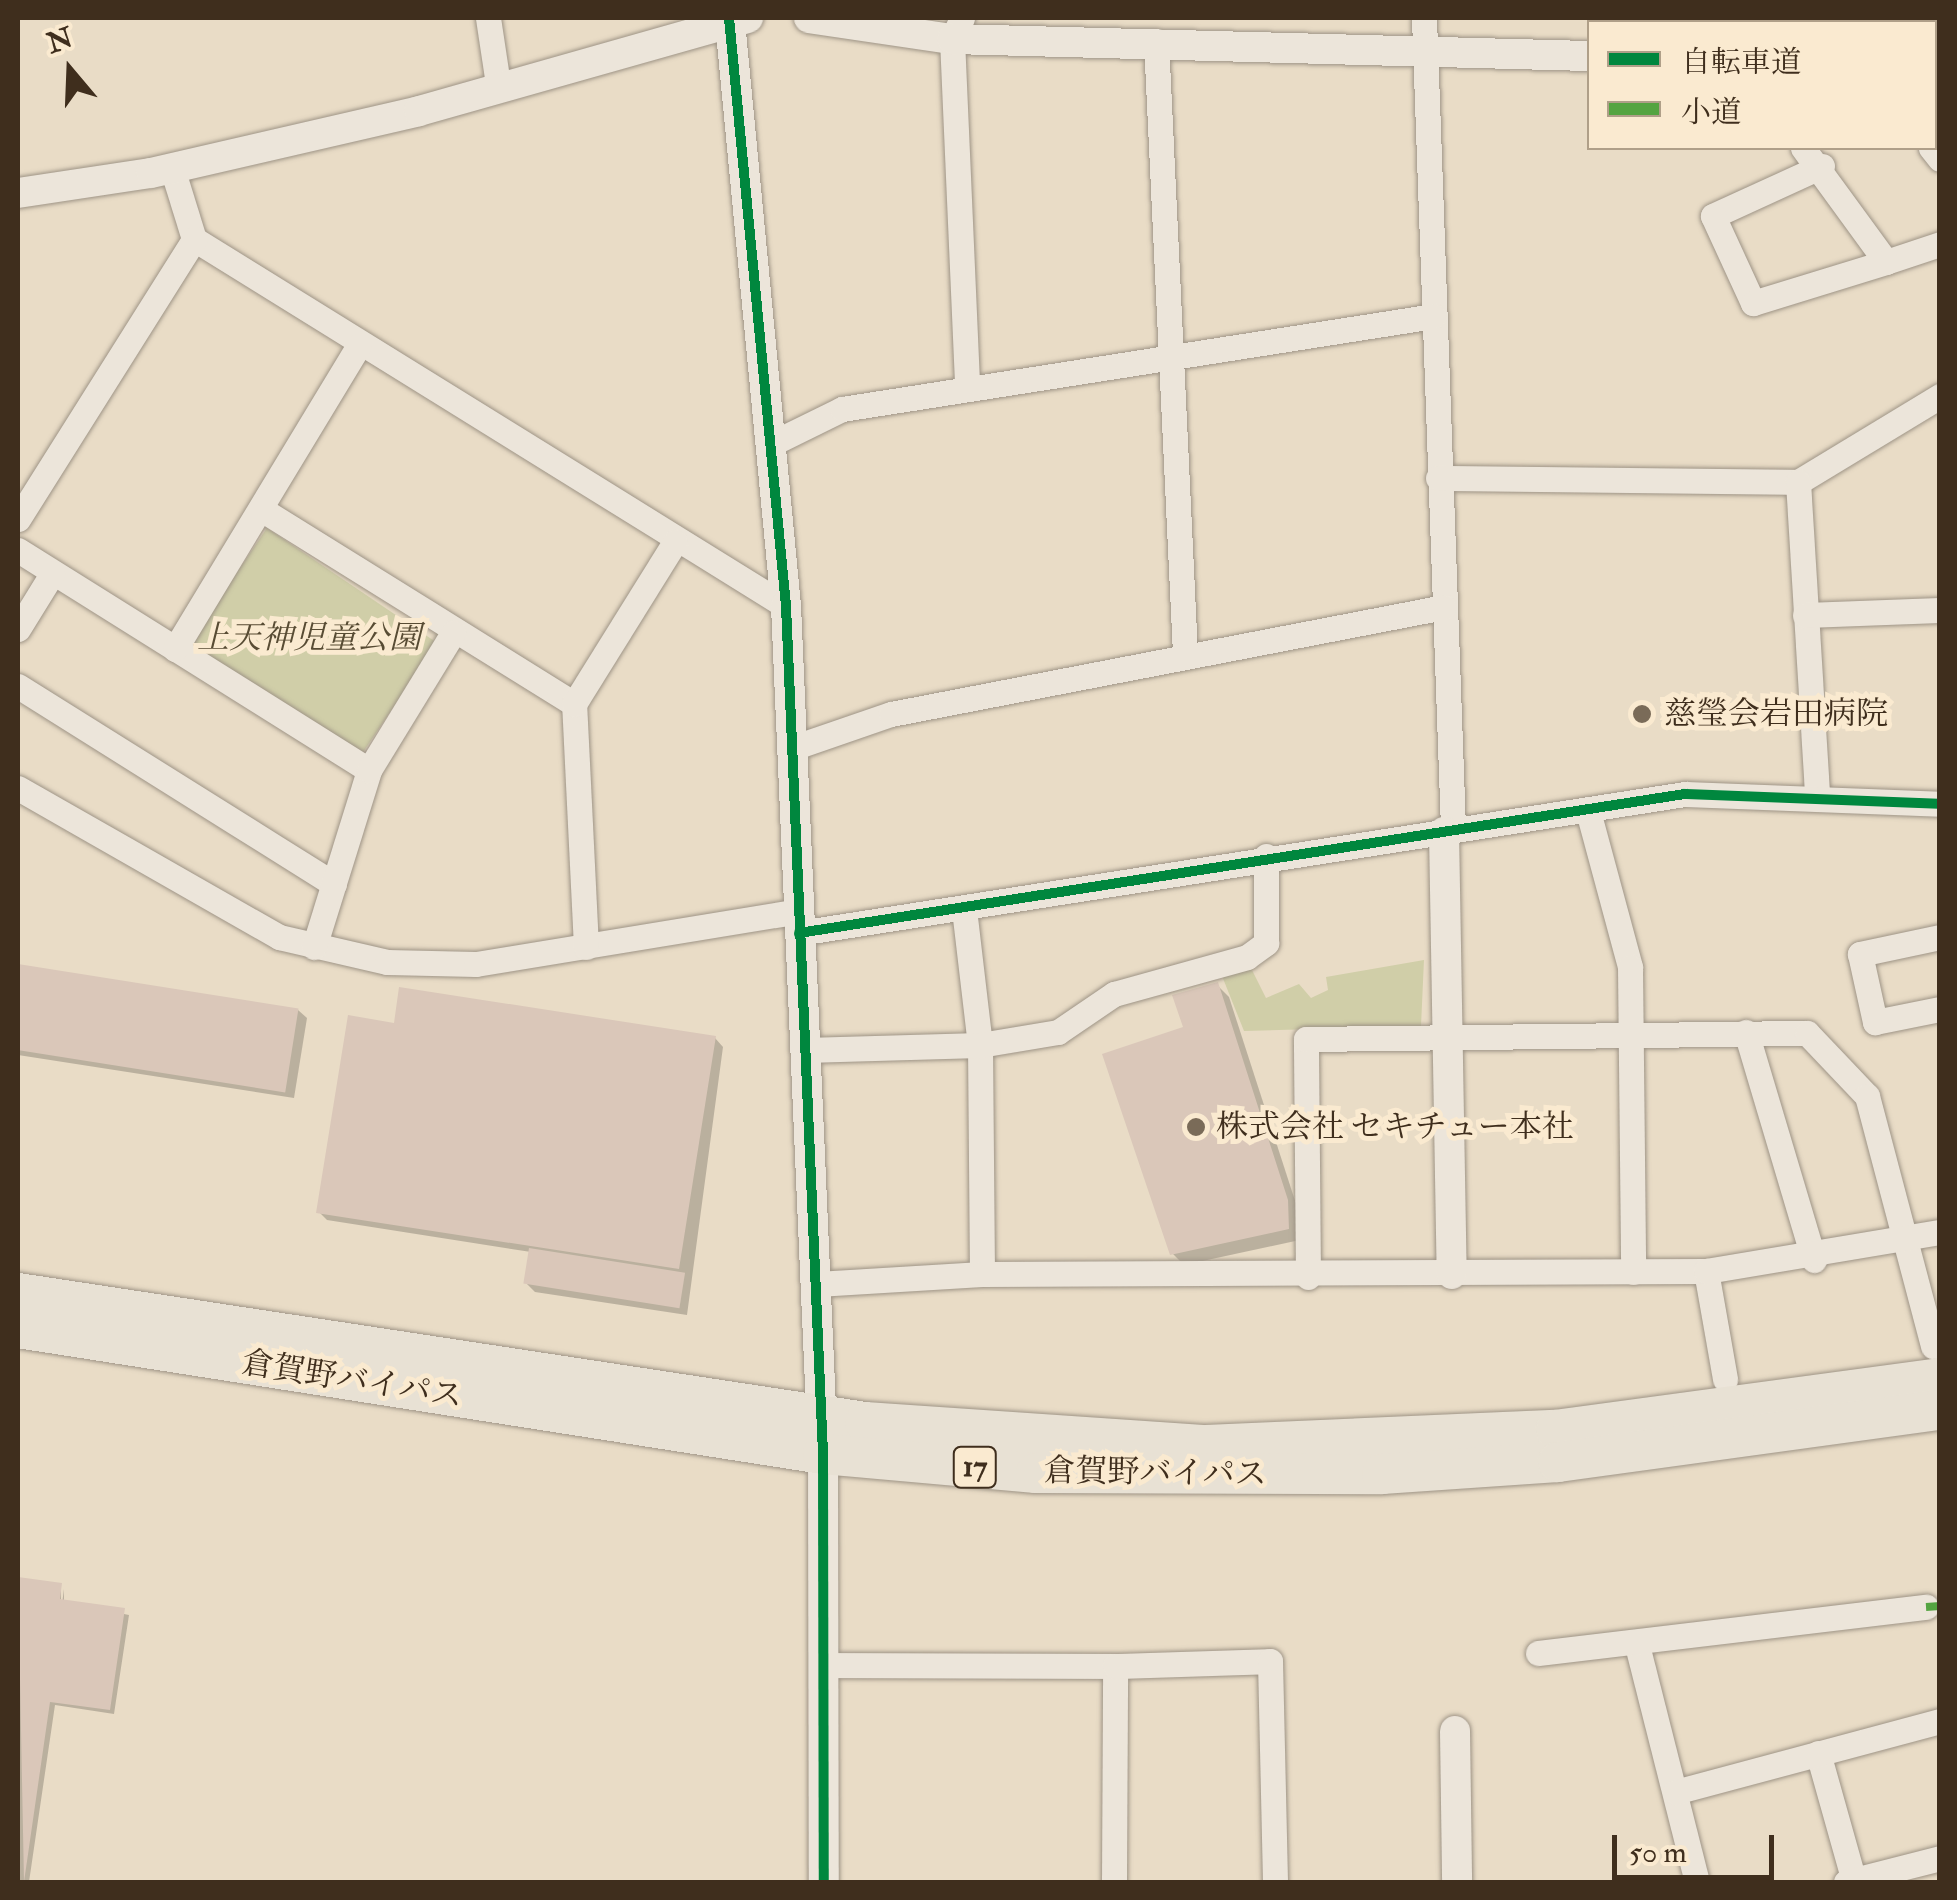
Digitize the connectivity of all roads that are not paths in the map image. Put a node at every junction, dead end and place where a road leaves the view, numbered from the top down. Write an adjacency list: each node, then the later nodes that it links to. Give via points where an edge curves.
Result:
1 (488, 18): 9 (street)
2 (809, 18): 5 (street)
3 (1424, 18): 7 (street)
4 (736, 19): 9 (street); 21 (street)
5 (957, 28): 6 (street); 19 (street)
6 (1156, 41): 7 (street); 18 (street)
7 (1426, 52): 8 (street); 16 (street)
8 (1587, 56)
9 (498, 84): 11 (street)
10 (1812, 157): 15 (street); 15 (street, via 1713,216 1753,303)
11 (172, 168): 12 (street); 13 (street)
12 (18, 193)
13 (194, 239): 17 (street); 25 (street)
14 (1940, 244): 15 (street)
15 (1886, 262)
16 (1434, 316): 18 (street); 22 (street)
17 (358, 345): 24 (street); 26 (street)
18 (1173, 357): 19 (street); 36 (street)
19 (967, 388): 21 (street, via 842,409)
20 (1940, 396): 23 (street)
21 (775, 442): 29 (street)
22 (1438, 478): 23 (street); 30 (street)
23 (1798, 482): 32 (street)
24 (260, 509): 34 (street); 35 (street)
25 (18, 519)
26 (675, 542): 29 (street); 38 (street)
27 (18, 550): 28 (street)
28 (52, 574): 33 (street); 35 (street)
29 (786, 606): 39 (street)
30 (1444, 607): 36 (street); 45 (street)
31 (1940, 610): 32 (street)
32 (1805, 615): 42 (street)
33 (18, 629)
34 (453, 634): 38 (street); 40 (street)
35 (174, 649): 40 (street)
36 (1185, 654): 39 (street, via 891,714)
37 (18, 686): 47 (street)
38 (574, 704): 52 (street)
39 (792, 748): 49 (street)
40 (370, 770): 47 (street)
41 (18, 788): 51 (street, via 225,908)
42 (1817, 797): 43 (street); 44 (street, via 1686,794)
43 (1940, 804)
44 (1588, 811): 45 (street); 55 (street, via 1630,967)
45 (1448, 831): 46 (street); 56 (street)
46 (1266, 856): 48 (street); 57 (street, via 1266,944 1247,957 1114,994 1058,1032)
47 (334, 884): 51 (street)
48 (964, 910): 49 (street); 57 (street)
49 (798, 922): 52 (street); 58 (street)
50 (1940, 936): 53 (street, via 1860,954 1875,1022)
51 (314, 947): 52 (street, via 433,966)
52 (586, 947)
53 (1940, 1009)
54 (1746, 1032): 55 (street); 60 (street, via 1807,1033 1867,1096); 61 (street)
55 (1632, 1035): 56 (street); 63 (street)
56 (1446, 1036): 65 (street); 66 (street, via 1306,1039)
57 (980, 1045): 58 (street); 64 (street)
58 (806, 1050): 67 (street)
59 (1940, 1232): 60 (street)
60 (1910, 1240): 61 (street); 70 (street)
61 (1814, 1260): 62 (street)
62 (1706, 1270): 63 (street); 71 (street)
63 (1634, 1272): 65 (street)
64 (982, 1274): 66 (street); 67 (street)
65 (1452, 1274): 66 (street)
66 (1308, 1277)
67 (817, 1284): 73 (street)
68 (18, 1293): 73 (highway, 倉賀野バイパス / 17)
69 (18, 1328): 73 (highway, 倉賀野バイパス / 17)
70 (1936, 1362): 73 (highway, 倉賀野バイパス / 17, via 1730,1411 1381,1441)
71 (1725, 1379)
72 (1940, 1410): 73 (highway, 倉賀野バイパス / 17, via 1734,1445 1382,1474 1036,1473)
73 (822, 1436): 77 (street)
74 (1926, 1607): 75 (street)
75 (1637, 1645): 76 (street); 82 (street)
76 (1538, 1653)
77 (823, 1665): 78 (street); 84 (street)
78 (1115, 1666): 85 (street); 86 (street, via 1270,1661)
79 (1940, 1721): 81 (street)
80 (1455, 1731): 87 (street)
81 (1818, 1754): 82 (street); 89 (street)
82 (1675, 1792): 88 (street)
83 (1940, 1858): 89 (street)
84 (824, 1882)
85 (1114, 1882)
86 (1274, 1882)
87 (1457, 1882)
88 (1697, 1882)
89 (1850, 1882)

